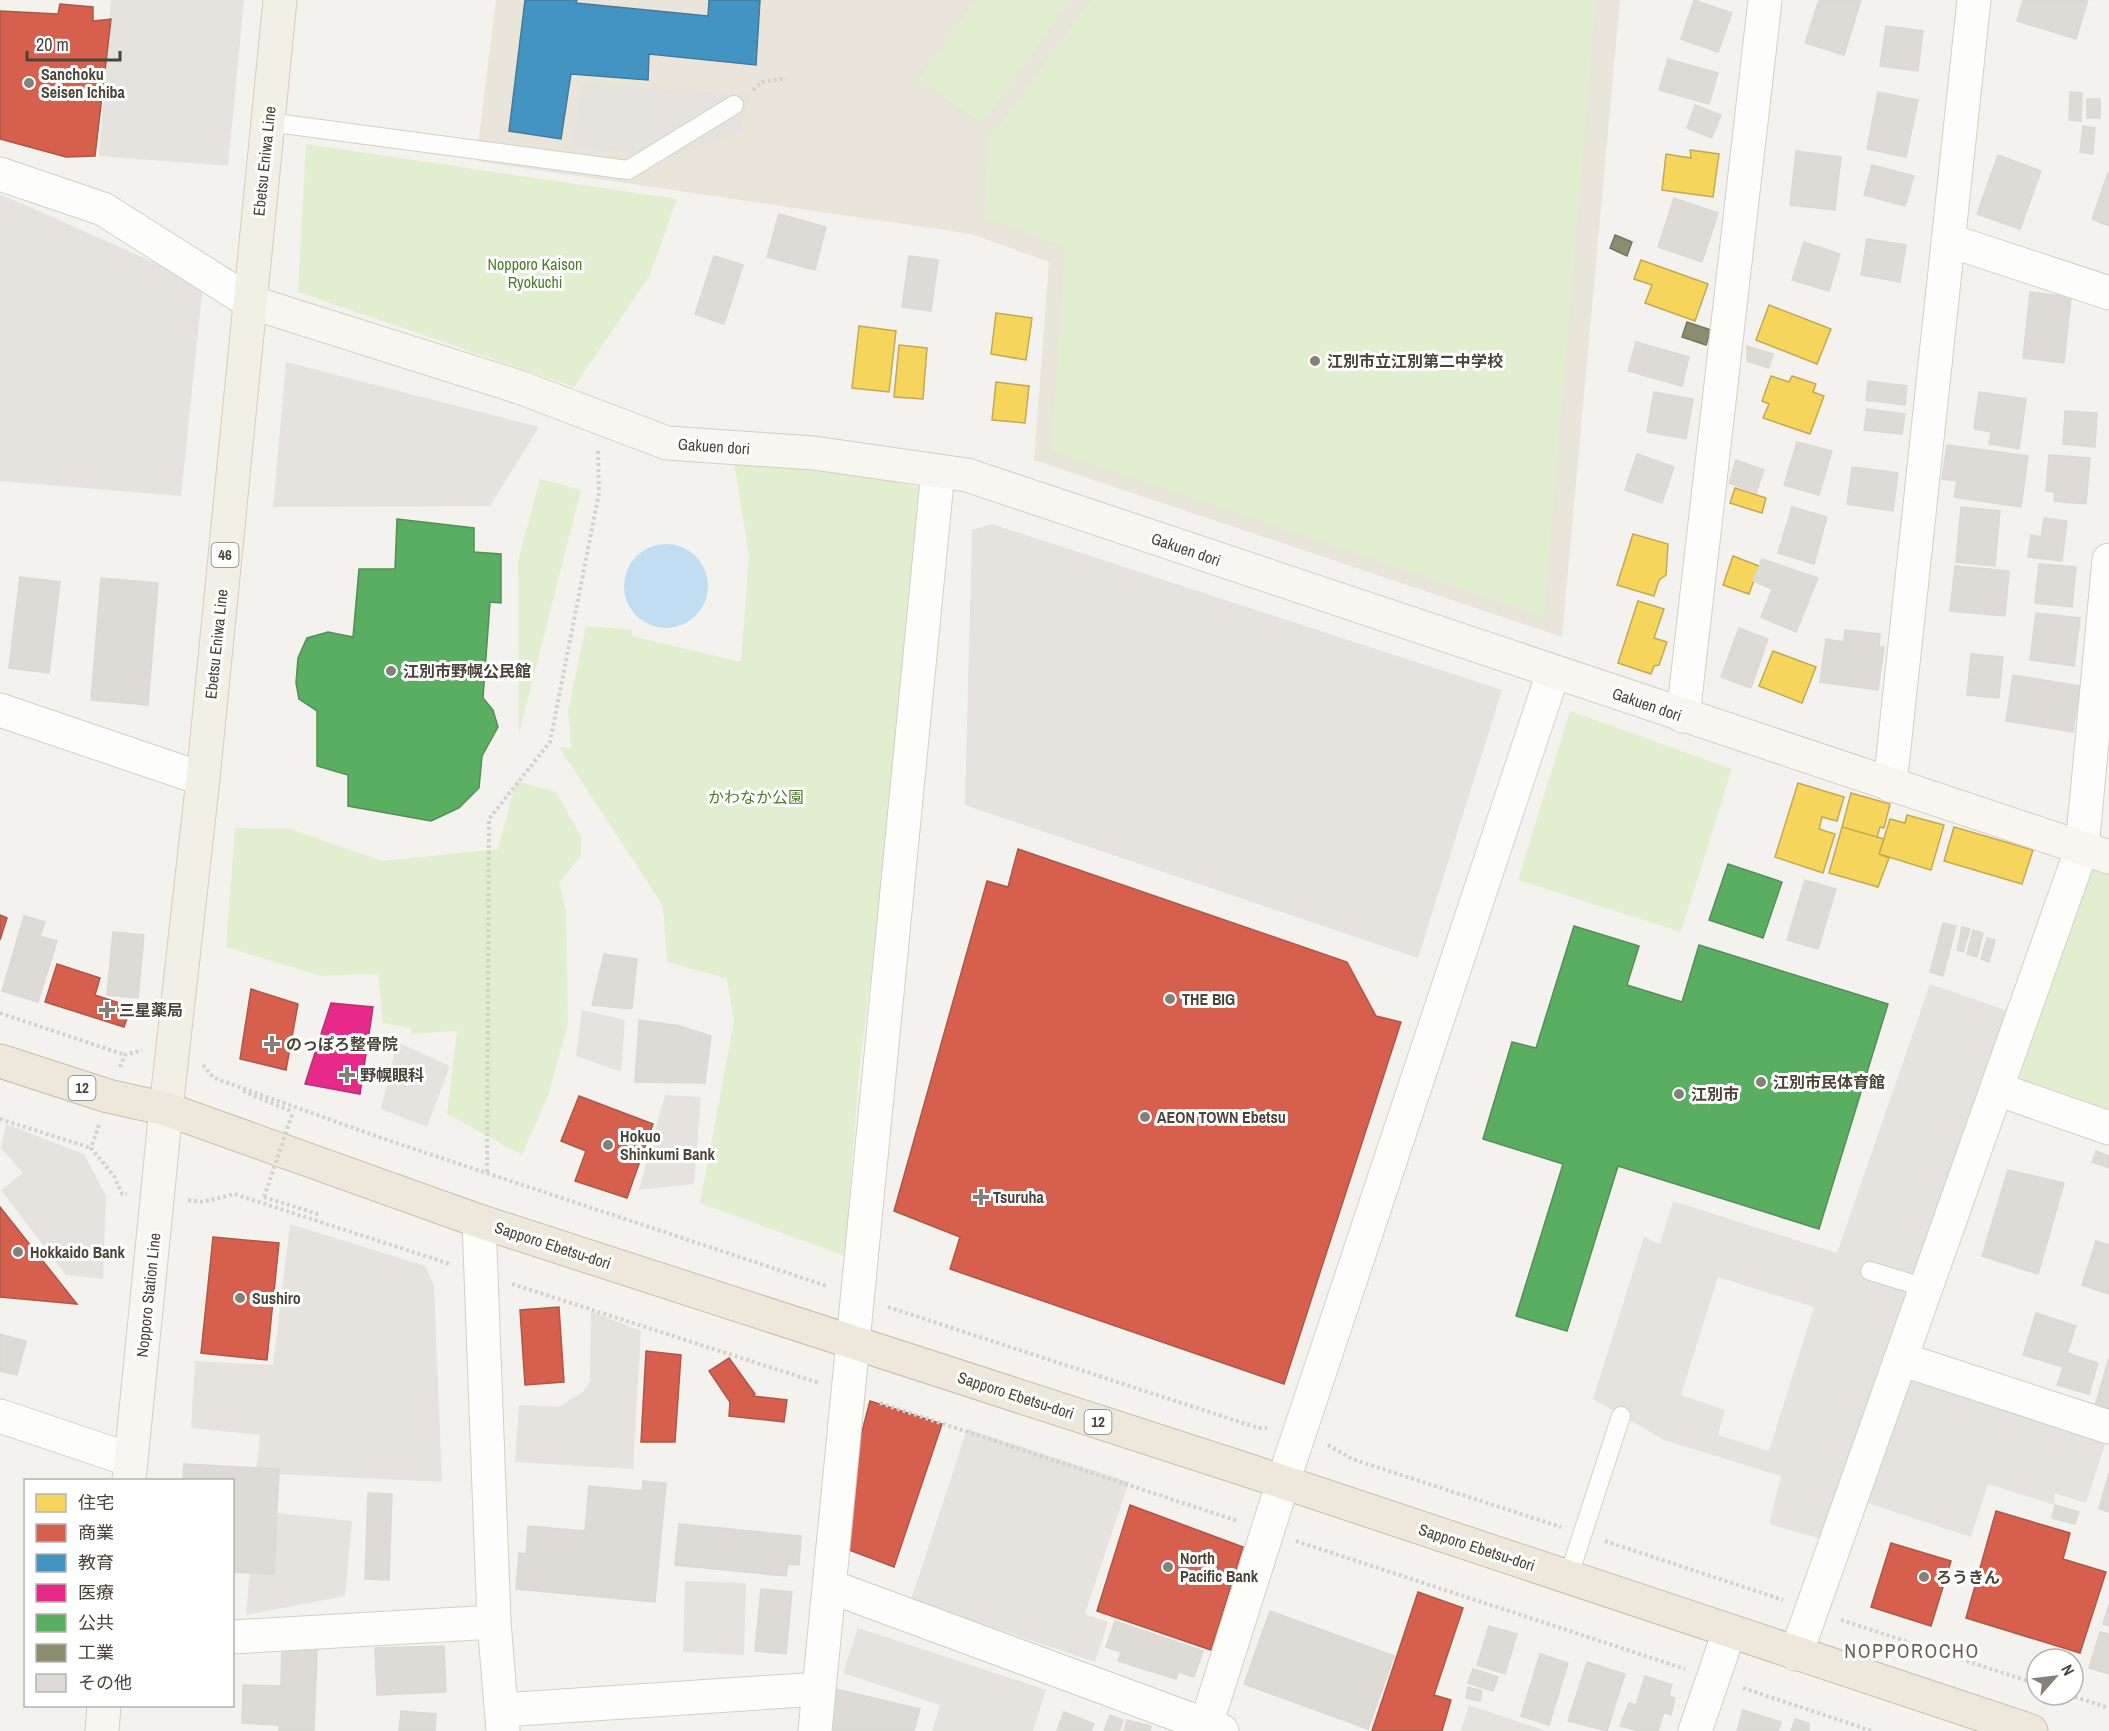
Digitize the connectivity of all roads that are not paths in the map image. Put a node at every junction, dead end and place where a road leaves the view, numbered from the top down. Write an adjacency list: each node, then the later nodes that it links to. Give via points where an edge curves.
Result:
1 (280, 0): 5 (main road, Ebetsu Eniwa Line / 46)
2 (1765, 0): 14 (street)
3 (1974, 0): 7 (street)
4 (734, 105): 5 (lane, via 628,171)
5 (268, 122): 9 (main road, Ebetsu Eniwa Line / 46)
6 (0, 174): 9 (street, via 103,209)
7 (1948, 240): 8 (street); 16 (street)
8 (2109, 293)
9 (250, 302): 10 (street, Gakuen dori, via 519,387 667,443 814,453); 15 (main road, Ebetsu Eniwa Line / 46)
10 (938, 471): 12 (street, Gakuen dori, via 967,475); 25 (street)
11 (2109, 560): 17 (street)
12 (1553, 673): 14 (street, Gakuen dori); 31 (street)
13 (0, 710): 15 (street)
14 (1683, 716): 16 (street, Gakuen dori)
15 (202, 778): 20 (main road, Ebetsu Eniwa Line / 46)
16 (1890, 785): 17 (street, Gakuen dori)
17 (2095, 852): 19 (street)
18 (0, 1061): 20 (highway, Sapporo Ebetsu-dori / 12, via 108,1096)
19 (1997, 1089): 21 (street); 24 (street)
20 (166, 1109): 22 (highway, Sapporo Ebetsu-dori / 12); 30 (street, Nopporo Station Line)
21 (2109, 1128)
22 (479, 1221): 25 (highway, Sapporo Ebetsu-dori / 12); 34 (street)
23 (1870, 1271): 24 (lane)
24 (1926, 1288): 26 (street)
25 (854, 1343): 31 (highway, Sapporo Ebetsu-dori / 12); 33 (street)
26 (1901, 1359): 29 (street); 37 (street)
27 (0, 1416): 30 (street)
28 (1621, 1416): 32 (lane)
29 (2109, 1426)
30 (130, 1470)
31 (1283, 1482): 32 (highway, Sapporo Ebetsu-dori / 12); 41 (street)
32 (1568, 1578): 35 (highway, Sapporo Ebetsu-dori / 12)
33 (829, 1586): 38 (street); 41 (street)
34 (494, 1622): 36 (street); 40 (street)
35 (1729, 1632): 37 (highway, Sapporo Ebetsu-dori / 12); 44 (street)
36 (234, 1637)
37 (1796, 1654): 45 (highway, Sapporo Ebetsu-dori / 12)
38 (819, 1689): 40 (street); 43 (street)
39 (104, 1707): 42 (street)
40 (502, 1720)
41 (1211, 1729)
42 (102, 1731)
43 (815, 1731)
44 (1695, 1731)
45 (2031, 1731)

